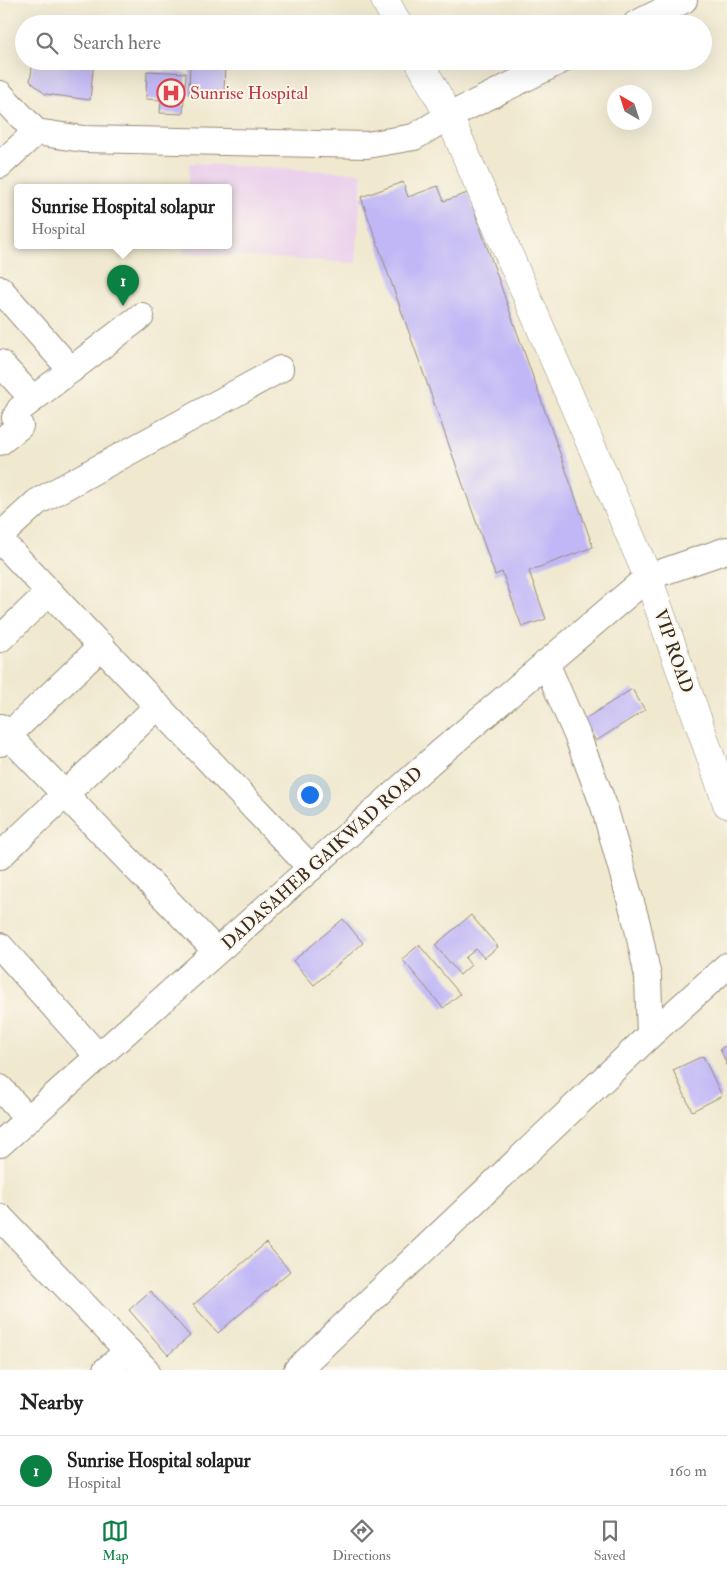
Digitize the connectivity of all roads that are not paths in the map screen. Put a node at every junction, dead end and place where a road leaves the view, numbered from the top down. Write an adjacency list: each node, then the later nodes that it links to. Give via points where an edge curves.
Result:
1 (385, 0): 3 (main road)
2 (684, 0): 4 (street)
3 (393, 15)
4 (654, 15)
5 (423, 70): 8 (main road, VIP ROAD)
6 (542, 70): 8 (street)
7 (0, 94): 9 (street)
8 (449, 116): 9 (street, via 414,137 367,146 83,139); 21 (main road, VIP ROAD)
9 (36, 132): 10 (street)
10 (0, 165)
11 (0, 290): 15 (street)
12 (141, 316): 15 (street)
13 (0, 363): 16 (street)
14 (280, 369): 19 (street, via 37,502)
15 (71, 370): 16 (street)
16 (33, 399): 17 (street, via 20,409)
17 (8, 410): 18 (street, via 20,426)
18 (0, 442)
19 (0, 538): 22 (street)
20 (727, 550): 21 (street)
21 (648, 577): 25 (street, DADASAHEB GAIKWAD ROAD); 29 (main road, VIP ROAD)
22 (50, 592): 23 (street); 24 (street)
23 (0, 639)
24 (102, 646): 26 (street); 27 (street)
25 (546, 663): 31 (street, DADASAHEB GAIKWAD ROAD); 35 (street, via 604,806 637,924 648,977)
26 (158, 706): 28 (street); 31 (street)
27 (3, 735): 28 (street)
28 (65, 794): 30 (street); 33 (street)
29 (727, 804)
30 (0, 856)
31 (311, 868): 33 (street, DADASAHEB GAIKWAD ROAD)
32 (0, 946): 36 (street)
33 (216, 951): 36 (street, DADASAHEB GAIKWAD ROAD)
34 (727, 966): 35 (street)
35 (650, 1035): 44 (street)
36 (98, 1056): 38 (street, DADASAHEB GAIKWAD ROAD)
37 (0, 1088): 38 (street)
38 (28, 1119): 39 (street, DADASAHEB GAIKWAD ROAD)
39 (0, 1144)
40 (0, 1217): 41 (street)
41 (128, 1351): 42 (street); 43 (street)
42 (106, 1370)
43 (146, 1370)
44 (297, 1370)

